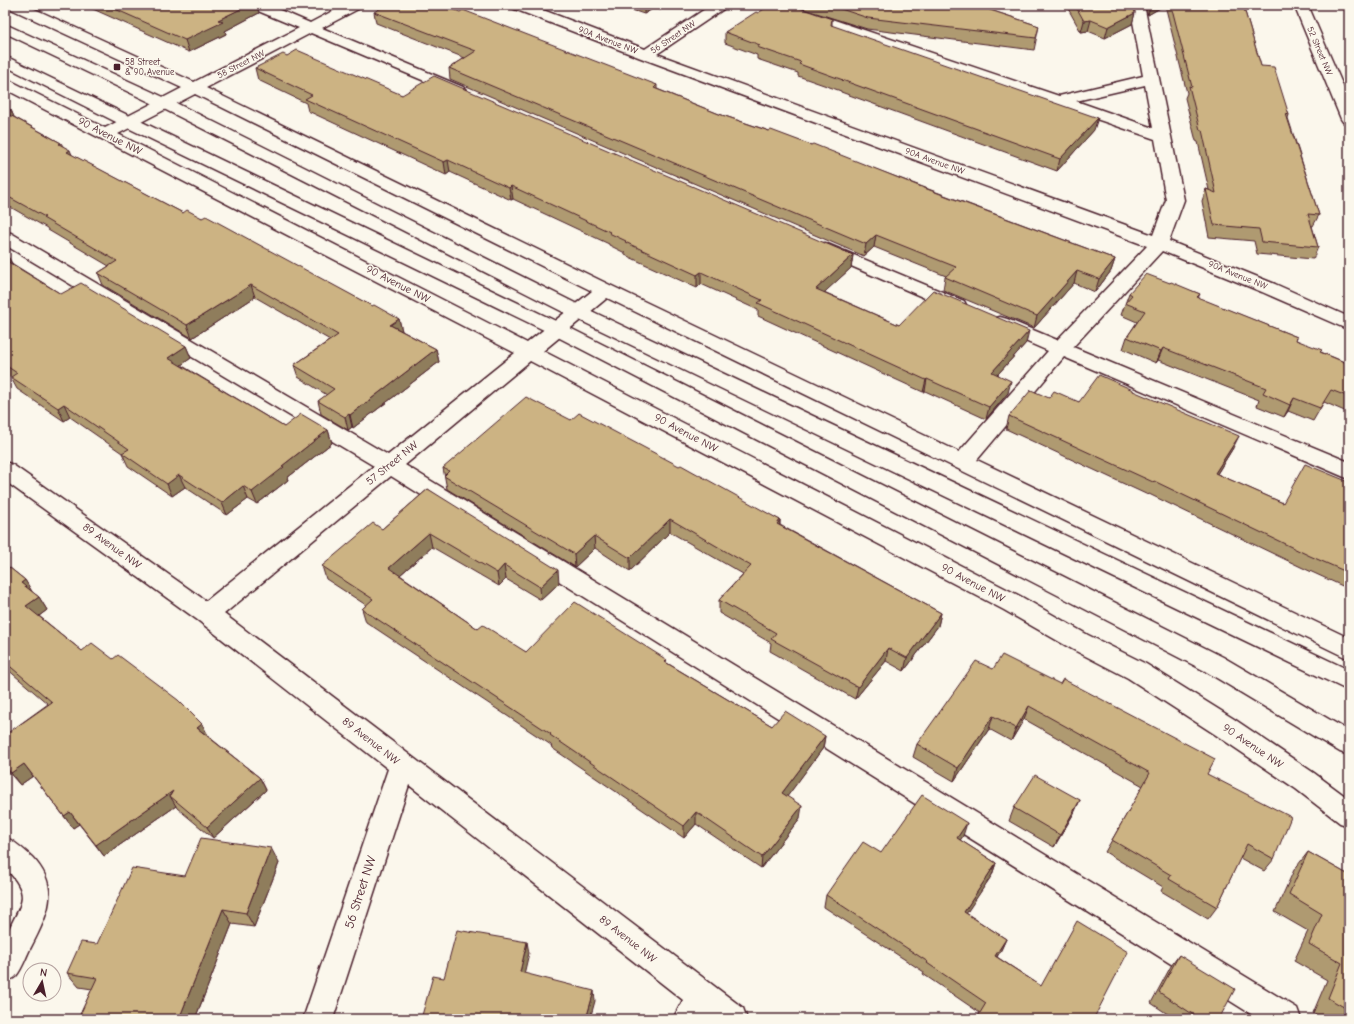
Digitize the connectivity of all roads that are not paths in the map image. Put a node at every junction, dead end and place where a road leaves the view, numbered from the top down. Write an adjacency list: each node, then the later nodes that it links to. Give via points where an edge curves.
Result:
1 (14, 5): 15 (street)
2 (256, 5): 10 (street)
3 (355, 5): 10 (street, 58 Street NW)
4 (720, 5): 11 (street, 56 Street NW)
5 (776, 5): 17 (street)
6 (1137, 5): 13 (street)
7 (1301, 5): 19 (street, 52 Street NW)
8 (530, 7): 11 (street, 90A Avenue NW)
9 (5, 28): 18 (street)
10 (312, 28): 15 (street, 58 Street NW); 16 (street)
11 (646, 55): 25 (street, 90A Avenue NW)
12 (5, 60): 20 (street, 90 Avenue NW)
13 (1151, 79): 17 (street); 22 (street)
14 (5, 82): 21 (street, 90 Avenue NW)
15 (194, 88): 18 (street, 58 Street NW); 26 (street)
16 (474, 97)
17 (1058, 101): 22 (street)
18 (164, 103): 20 (street, 58 Street NW); 29 (street)
19 (1349, 119)
20 (128, 122): 21 (street, 58 Street NW); 31 (street, 90 Avenue NW)
21 (106, 134): 33 (street, 90 Avenue NW)
22 (1162, 136): 25 (street, via 1175,200)
23 (5, 237): 35 (street)
24 (811, 242): 32 (street)
25 (1159, 244): 27 (street, 90A Avenue NW); 32 (street)
26 (605, 290): 29 (street, 57 Street NW); 34 (street)
27 (1317, 309): 28 (street); 30 (street, 90A Avenue NW)
28 (1349, 309)
29 (578, 312): 31 (street, 57 Street NW); 40 (street)
30 (1349, 324)
31 (557, 329): 33 (street, 57 Street NW); 41 (street, 90 Avenue NW, via 1214,664)
32 (1060, 349): 34 (street); 37 (street)
33 (529, 352): 35 (street, 57 Street NW); 43 (street, 90 Avenue NW, via 1012,603 1137,671 1232,731)
34 (962, 463): 39 (street)
35 (389, 465): 38 (street, 57 Street NW); 49 (street)
36 (5, 470): 38 (street, 89 Avenue NW)
37 (1349, 471)
38 (207, 614): 42 (street, 89 Avenue NW)
39 (1349, 649)
40 (1349, 681)
41 (1349, 744)
42 (402, 766): 46 (street, 89 Avenue NW); 47 (street, 56 Street NW)
43 (1349, 814)
44 (5, 850): 45 (street, via 26,870 34,883 36,896 33,912)
45 (5, 967)
46 (695, 1008): 48 (street, 89 Avenue NW)
47 (318, 1019)
48 (732, 1019)
49 (1286, 1019)

